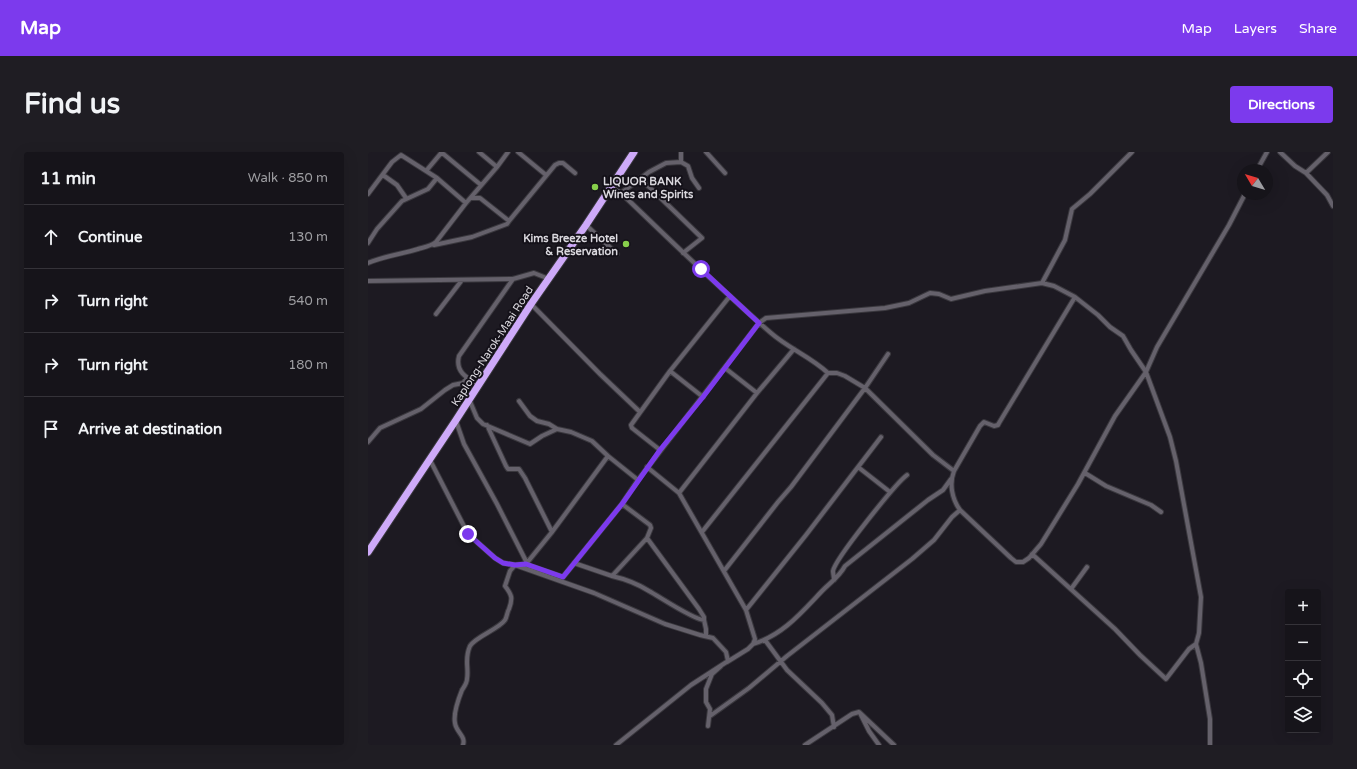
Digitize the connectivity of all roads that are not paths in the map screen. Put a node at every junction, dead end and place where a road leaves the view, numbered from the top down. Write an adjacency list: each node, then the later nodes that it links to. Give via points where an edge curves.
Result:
1 (442, 152): 16 (street); 24 (street)
2 (479, 152): 15 (street)
3 (508, 152): 15 (street)
4 (518, 152): 21 (street)
5 (634, 152): 25 (highway, Kaplong-Narok-Maai Road)
6 (681, 152): 13 (street)
7 (706, 152): 18 (street)
8 (1132, 152): 45 (street, via 1072,209 1065,240)
9 (1267, 152): 14 (street)
10 (1280, 152): 19 (street)
11 (1328, 152): 19 (street)
12 (398, 154): 16 (street); 20 (street)
13 (681, 162): 23 (street, via 666,163); 26 (street, via 688,166 692,178)
14 (1260, 164)
15 (497, 167): 24 (street)
16 (426, 171): 22 (street)
17 (575, 173): 21 (street, via 559,162)
18 (725, 173)
19 (1306, 173): 33 (street, via 1327,195)
20 (383, 175): 28 (street); 29 (street, via 397,185)
21 (546, 175): 34 (street)
22 (437, 178): 29 (street, via 428,189); 32 (street)
23 (640, 178): 27 (street); 38 (street, via 702,238)
24 (481, 185): 30 (street)
25 (612, 187): 27 (street); 35 (highway, Kaplong-Narok-Maai Road)
26 (700, 188)
27 (621, 193): 38 (street)
28 (368, 194)
29 (406, 198): 36 (street, via 388,216)
30 (471, 198): 32 (street); 34 (street, via 480,198)
31 (1242, 200): 55 (street, via 1157,346)
32 (466, 203): 37 (street)
33 (1333, 206)
34 (509, 221): 37 (street, via 472,237)
35 (586, 225): 39 (street); 42 (highway, Kaplong-Narok-Maai Road)
36 (368, 243)
37 (432, 245): 40 (street)
38 (683, 253): 46 (street)
39 (617, 254)
40 (368, 263)
41 (513, 279): 42 (street, via 534,273); 43 (street); 57 (street, via 459,356 458,365)
42 (549, 279): 48 (highway, Kaplong-Narok-Maai Road)
43 (462, 280): 44 (street); 49 (street)
44 (368, 281)
45 (1042, 283): 47 (street); 50 (street, via 985,291 951,300 930,293 909,303 885,308 766,318)
46 (730, 296): 50 (street); 54 (street)
47 (1075, 296): 55 (street, via 1123,336); 75 (street, via 1000,423 994,426 984,422 980,426)
48 (531, 304): 58 (highway, Kaplong-Narok-Maai Road); 64 (street)
49 (436, 314)
50 (759, 323): 51 (street); 53 (street)
51 (794, 349): 56 (street); 60 (street)
52 (888, 354): 59 (street)
53 (725, 368): 60 (street); 61 (street)
54 (670, 371): 61 (street); 64 (street)
55 (1146, 372): 76 (street, via 1115,416); 103 (street, via 1170,437 1189,523 1202,597)
56 (828, 373): 59 (street, via 845,376); 86 (street)
57 (467, 378): 58 (street); 69 (street, via 463,383 445,390 422,410 380,428)
58 (478, 384): 62 (highway, Kaplong-Narok-Maai Road)
59 (865, 388): 75 (street, via 933,455); 94 (street, via 792,487)
60 (757, 393): 81 (street)
61 (703, 397): 70 (street)
62 (469, 398): 65 (highway, Kaplong-Narok-Maai Road); 66 (street, via 477,418)
63 (519, 401): 67 (street, via 530,416)
64 (640, 412): 70 (street, via 631,427)
65 (456, 420): 72 (highway, Kaplong-Narok-Maai Road); 91 (street, via 464,444)
66 (487, 426): 67 (street, via 530,444); 85 (street, via 508,469 519,469 525,478)
67 (557, 429): 71 (street, via 592,441)
68 (881, 437): 73 (street)
69 (368, 442)
70 (660, 450): 74 (street)
71 (608, 456): 79 (street); 85 (street)
72 (430, 460): 88 (highway, Kaplong-Narok-Maai Road); 92 (street, via 468,534 495,558 503,563)
73 (858, 467): 80 (street); 98 (street)
74 (647, 468): 79 (street); 81 (street)
75 (954, 471): 78 (street)
76 (1085, 473): 84 (street, via 1106,486 1151,505); 89 (street, via 1045,538)
77 (907, 475): 80 (street)
78 (951, 479): 83 (street, via 954,501); 96 (street, via 943,490 846,566)
79 (638, 480): 82 (street)
80 (890, 492): 96 (street, via 842,555 833,570)
81 (679, 493): 86 (street)
82 (622, 504): 87 (street, via 650,525 651,531); 90 (street)
83 (960, 510): 89 (street, via 1016,562 1023,562); 105 (street, via 934,540)
84 (1160, 512)
85 (552, 532): 91 (street)
86 (702, 532): 94 (street)
87 (647, 538): 95 (street); 99 (street)
88 (368, 552)
89 (1032, 554): 97 (street)
90 (574, 563): 91 (street, via 563,577); 95 (street)
91 (526, 564): 92 (street)
92 (515, 565): 100 (street, via 594,593 665,624); 110 (street, via 505,586 511,594 511,603 504,621 471,644 467,655 467,680 455,715 455,723 463,737)
93 (1087, 567): 97 (street)
94 (724, 571): 98 (street)
95 (612, 576): 99 (street, via 648,590)
96 (834, 580): 101 (street, via 778,634)
97 (1071, 589): 103 (street, via 1166,680 1189,649)
98 (746, 610): 102 (street, via 755,639)
99 (704, 620): 100 (street)
100 (706, 636): 104 (street, via 718,643 726,652)
101 (765, 640): 102 (street); 105 (street)
102 (753, 644): 104 (street)
103 (1196, 644): 115 (street, via 1210,719)
104 (728, 660): 107 (street, via 712,674 706,689); 111 (street, via 691,684)
105 (781, 661): 107 (street); 109 (street, via 832,715)
106 (859, 712): 109 (street); 113 (street); 114 (street)
107 (710, 716): 108 (street)
108 (708, 726)
109 (834, 727): 112 (street)
110 (463, 745)
111 (616, 745)
112 (805, 745)
113 (879, 745)
114 (894, 745)
115 (1210, 745)

